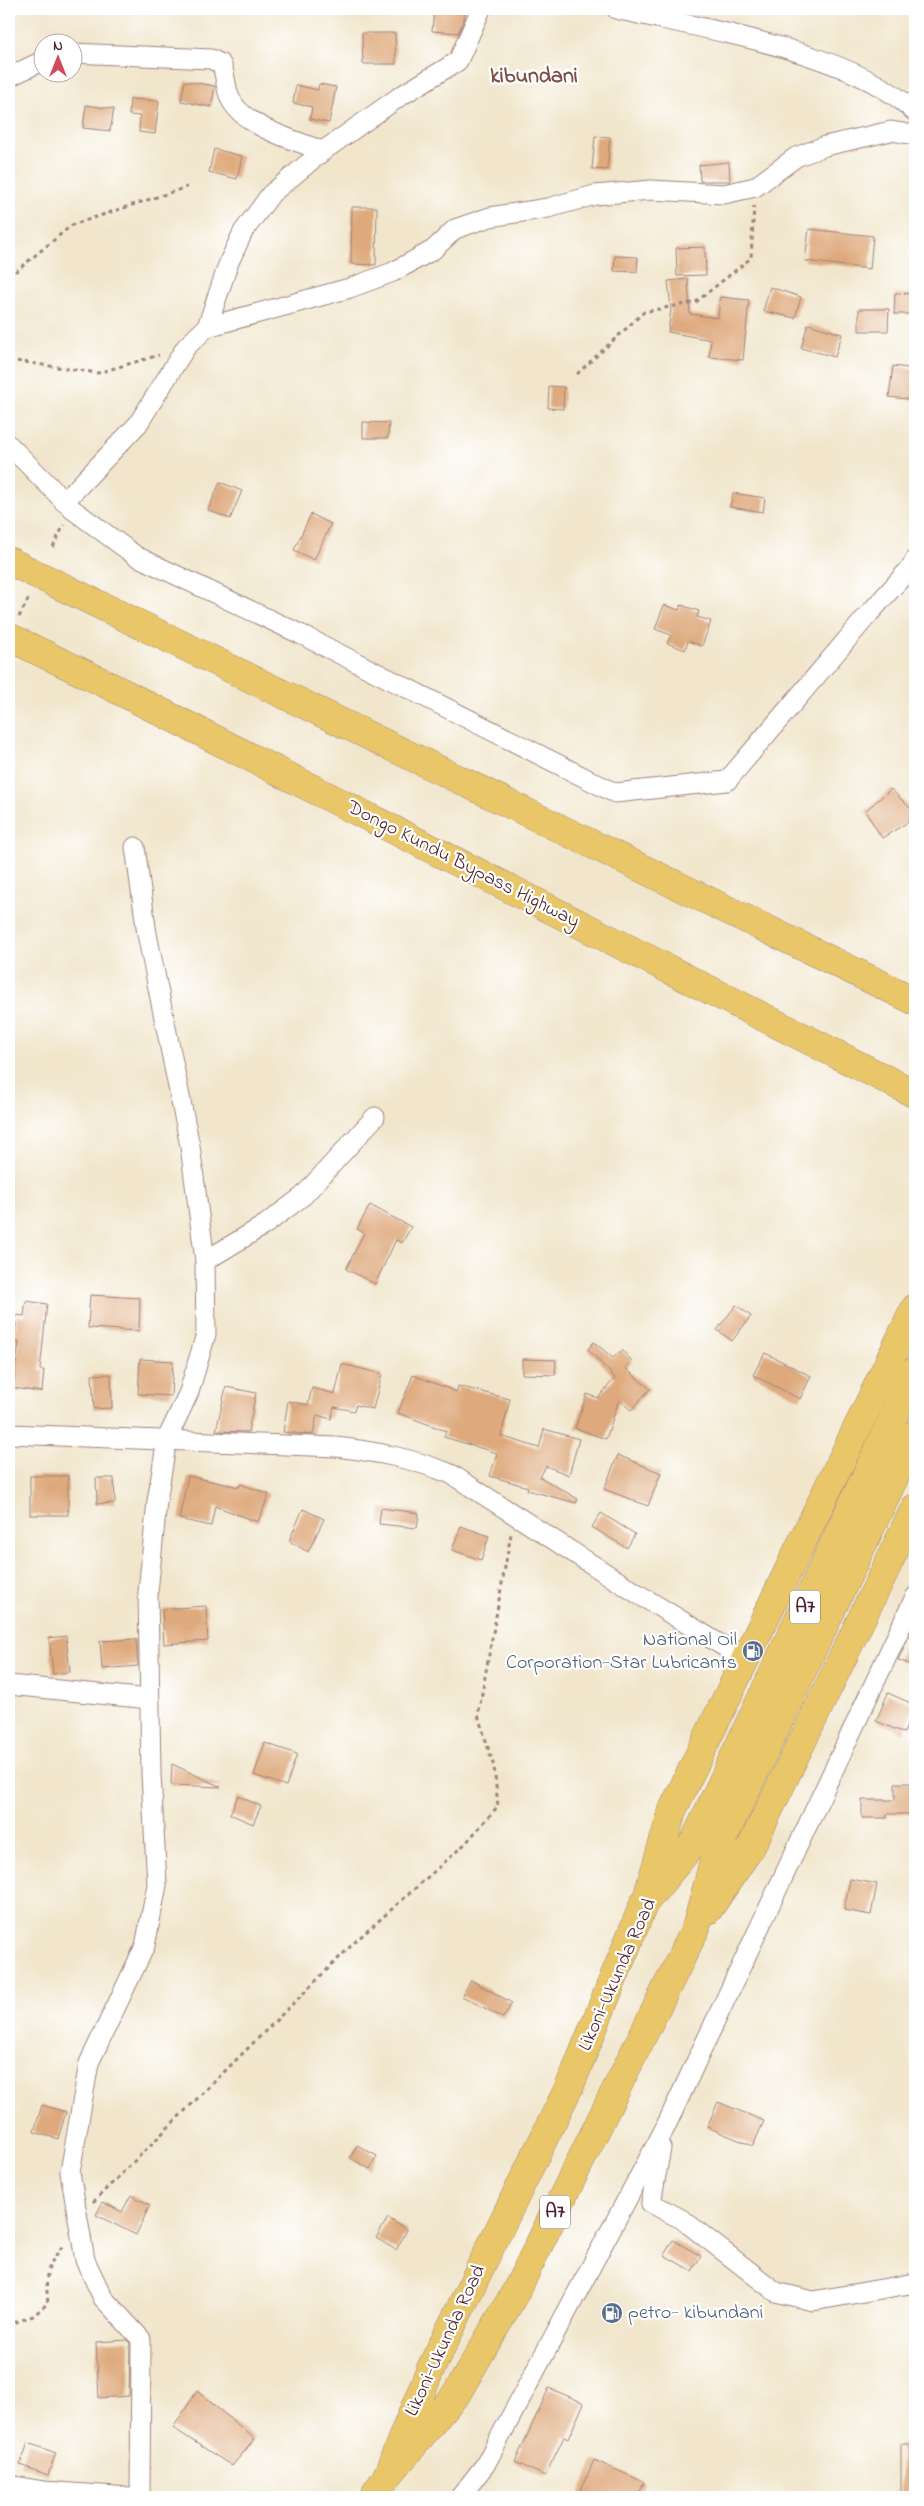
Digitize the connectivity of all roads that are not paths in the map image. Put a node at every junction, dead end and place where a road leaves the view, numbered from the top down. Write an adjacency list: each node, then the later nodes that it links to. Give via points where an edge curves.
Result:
1 (481, 9): 9 (street, via 458,61)
2 (616, 9): 6 (street, via 788,50 866,79)
3 (82, 53): 9 (street, via 211,59 221,64 230,98 243,114 260,126)
4 (32, 66): 5 (street)
5 (9, 77)
6 (914, 107): 7 (street)
7 (892, 131): 8 (street); 10 (street, via 825,146 796,157 755,187 724,194 651,190 595,195 548,208 490,217 455,229 433,250 393,272 350,288)
8 (915, 135)
9 (323, 150): 10 (street, via 271,194 243,232)
10 (207, 326): 12 (street, via 186,348 138,424)
11 (9, 445): 12 (street)
12 (64, 502): 13 (street, via 136,556 300,634 615,793 727,781)
13 (915, 560)
14 (9, 561): 17 (highway)
15 (13, 629): 18 (highway, Dongo Kundu Bypass Highway, via 114,688)
16 (135, 847): 20 (street, via 147,934 190,1146)
17 (915, 1001)
18 (915, 1094)
19 (375, 1117): 20 (street, via 303,1196 266,1224)
20 (205, 1261): 25 (street, via 206,1334 188,1392)
21 (915, 1308): 28 (highway)
22 (915, 1371): 31 (highway, Likoni-Ukunda Road / A7)
23 (9, 1434): 25 (street)
24 (915, 1434): 31 (highway, Likoni-Ukunda Road / A7)
25 (166, 1440): 28 (street, via 336,1447 400,1456 451,1474); 30 (street, via 156,1501 148,1592)
26 (915, 1508): 33 (highway, via 752,1845)
27 (915, 1596): 34 (street)
28 (746, 1660): 32 (highway, via 673,1809)
29 (9, 1685): 30 (street)
30 (149, 1699): 40 (street, via 158,1886 145,1946 89,2063 70,2172 85,2260 102,2298 142,2339)
31 (705, 1848): 32 (highway, Likoni-Ukunda Road / A7); 33 (highway, Likoni-Ukunda Road / A7)
32 (644, 1903): 37 (highway, Likoni-Ukunda Road / A7, via 571,2083 430,2370)
33 (696, 1928): 37 (highway, Likoni-Ukunda Road / A7, via 516,2291 457,2393)
34 (664, 2130): 35 (street, via 651,2203 683,2220 776,2292 813,2301); 41 (street, via 485,2465)
35 (915, 2283)
36 (9, 2485): 38 (street)
37 (380, 2488)
38 (37, 2494): 39 (street)
39 (129, 2497)
40 (140, 2497)
41 (460, 2497)

